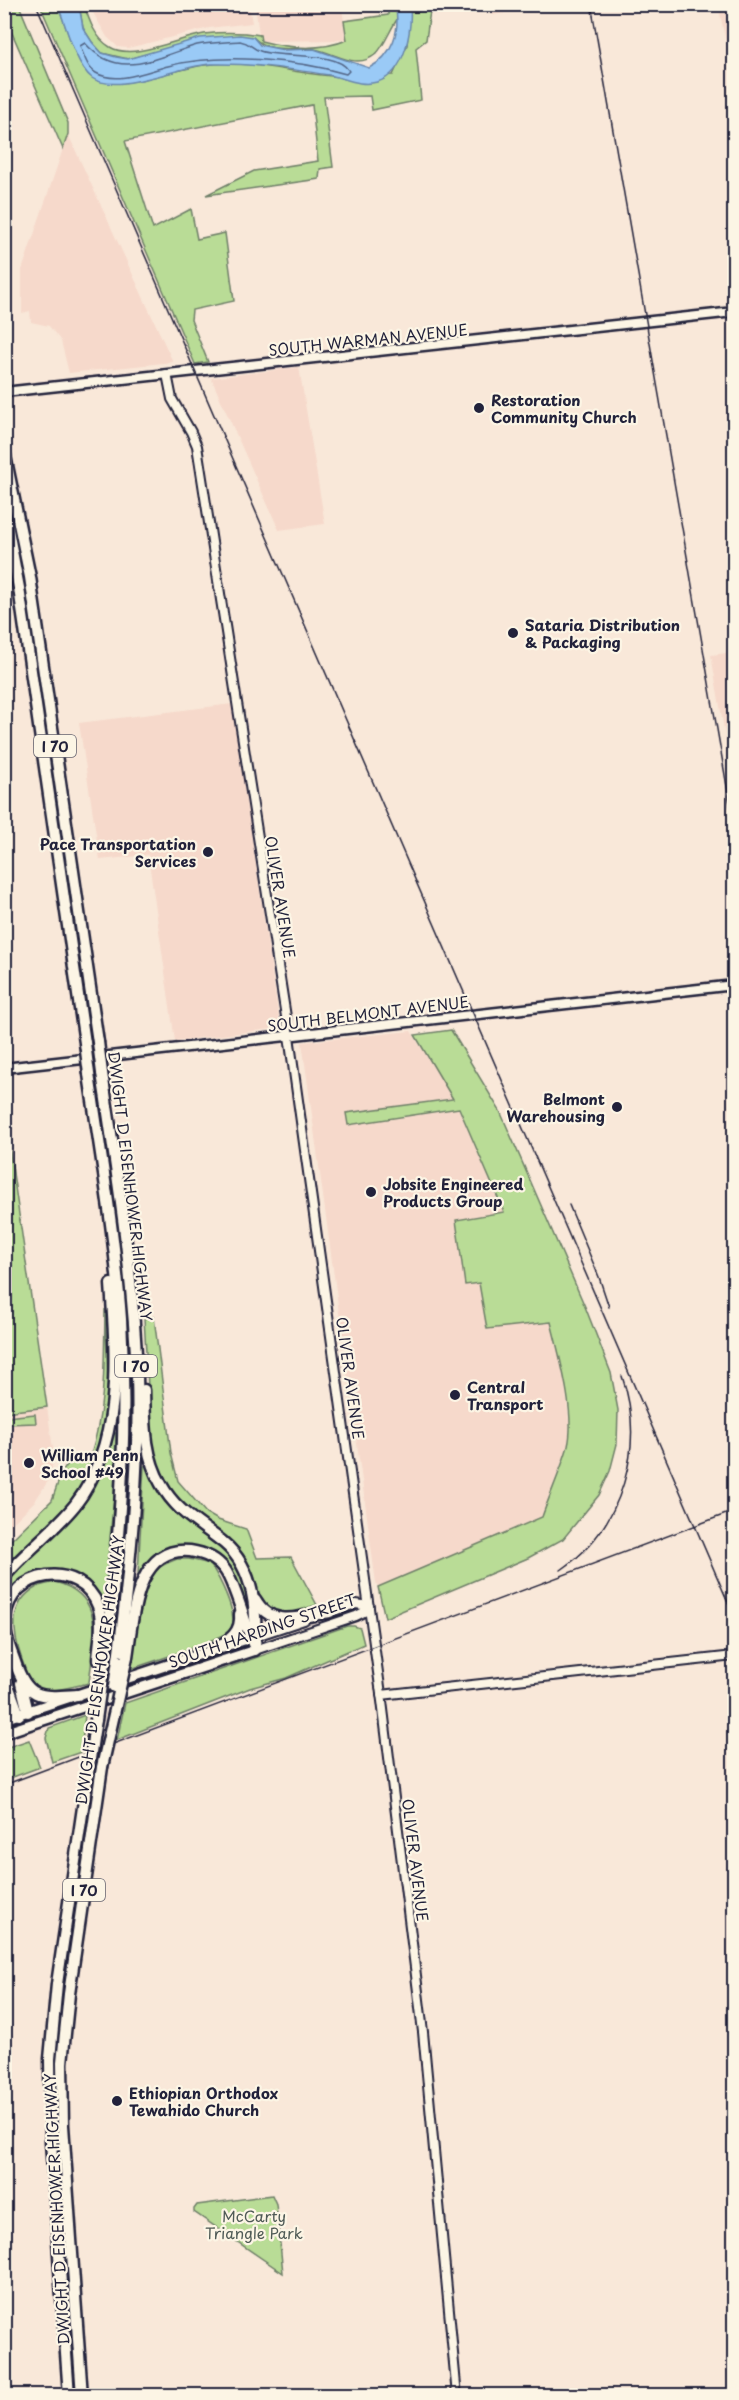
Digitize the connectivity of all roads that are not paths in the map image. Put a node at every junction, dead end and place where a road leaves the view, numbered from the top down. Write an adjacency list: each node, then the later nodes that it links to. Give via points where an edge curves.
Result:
1 (735, 312): 2 (main road, SOUTH WARMAN AVENUE)
2 (167, 374): 3 (main road, SOUTH WARMAN AVENUE); 7 (street, OLIVER AVENUE, via 172,399 197,446)
3 (4, 392)
4 (4, 451): 10 (highway, DWIGHT D EISENHOWER HIGHWAY / I 70, bridge, via 30,577)
5 (4, 509): 9 (highway, DWIGHT D EISENHOWER HIGHWAY / I 70, bridge, via 21,600)
6 (735, 985): 7 (main road, SOUTH BELMONT AVENUE)
7 (289, 1035): 8 (main road, SOUTH BELMONT AVENUE); 13 (street, OLIVER AVENUE)
8 (4, 1068)
9 (100, 1155): 11 (highway, via 113,1328 112,1404 107,1438 95,1472 75,1504); 21 (highway, DWIGHT D EISENHOWER HIGHWAY / I 70, via 118,1289 124,1406 120,1535)
10 (131, 1286): 12 (highway, via 140,1343 146,1441 153,1468 178,1508 234,1553); 20 (highway, DWIGHT D EISENHOWER HIGHWAY / I 70, via 137,1377 136,1469)
11 (4, 1577)
12 (253, 1594): 15 (highway, via 264,1613 274,1618); 16 (highway)
13 (369, 1606): 15 (street, SOUTH HARDING STREET, via 356,1604); 18 (street, SOUTH HARDING STREET, via 356,1616); 26 (street, OLIVER AVENUE)
14 (239, 1607): 16 (highway); 17 (highway, via 237,1631); 20 (highway, via 230,1578 217,1562 193,1551 168,1554 152,1565 142,1580)
15 (330, 1612): 16 (street, SOUTH HARDING STREET)
16 (253, 1637): 17 (main road, SOUTH HARDING STREET); 18 (highway)
17 (216, 1649): 25 (main road, SOUTH HARDING STREET)
18 (255, 1650): 30 (main road, SOUTH HARDING STREET)
19 (735, 1656): 26 (street)
20 (122, 1658): 33 (highway, DWIGHT D EISENHOWER HIGHWAY / I 70, bridge, via 101,1771 63,2042 62,2102)
21 (101, 1665): 23 (highway, via 96,1602 79,1582 50,1575 22,1586 6,1610 6,1633); 32 (highway, DWIGHT D EISENHOWER HIGHWAY / I 70, bridge, via 51,2036 50,2111)
22 (4, 1674): 24 (highway)
23 (20, 1676): 25 (highway, via 29,1690 38,1695); 28 (highway)
24 (9, 1687): 27 (highway); 28 (highway)
25 (78, 1695): 28 (main road, SOUTH HARDING STREET)
26 (381, 1695): 34 (street, OLIVER AVENUE, via 423,2032)
27 (4, 1710)
28 (23, 1713): 29 (main road, SOUTH HARDING STREET); 30 (main road)
29 (4, 1719)
30 (32, 1724): 31 (main road, SOUTH HARDING STREET)
31 (4, 1733)
32 (69, 2396)
33 (82, 2396)
34 (457, 2396)

